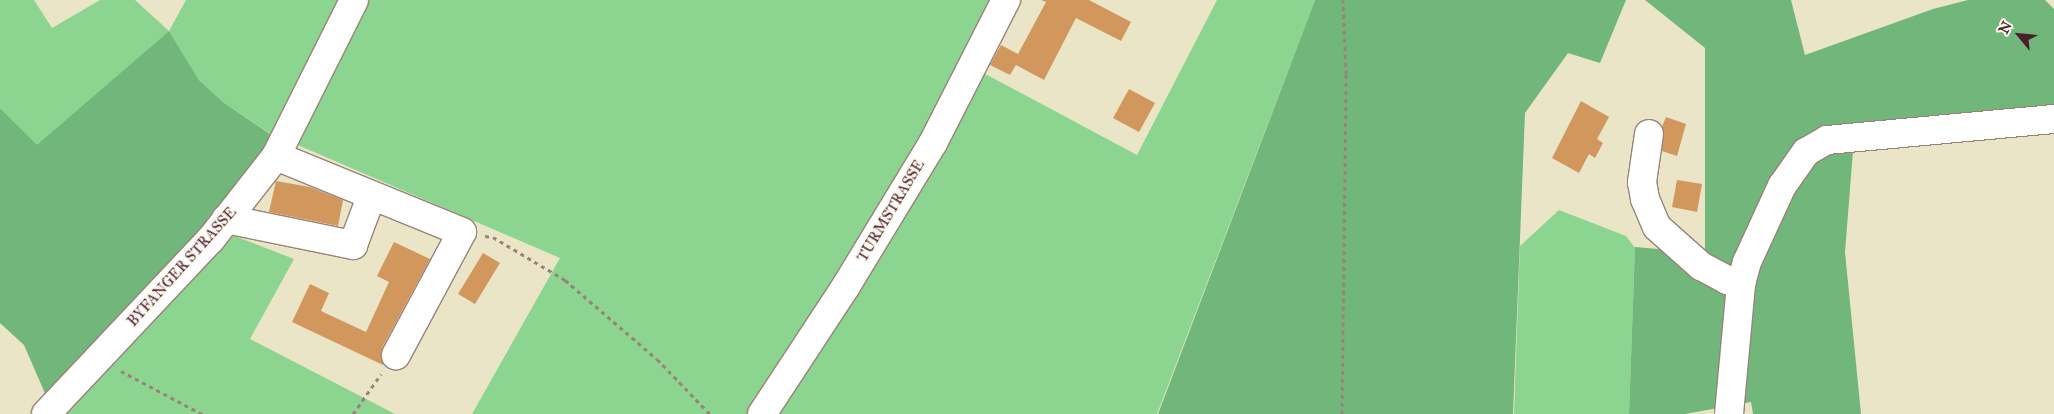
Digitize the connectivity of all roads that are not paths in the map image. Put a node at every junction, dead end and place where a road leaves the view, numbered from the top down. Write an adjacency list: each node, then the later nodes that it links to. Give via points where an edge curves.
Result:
1 (354, 0): 5 (street, BYFANGER STRASSE)
2 (1006, 0): 11 (street, TURMSTRASSE, via 933,143 846,286)
3 (2054, 119): 8 (street, via 1827,140 1814,145 1782,186 1755,241)
4 (1648, 134): 8 (street, via 1642,182 1645,199 1657,227 1701,266)
5 (276, 156): 6 (street); 7 (street, BYFANGER STRASSE)
6 (371, 197): 7 (street, via 353,245); 9 (street, via 462,232)
7 (226, 219): 10 (street, BYFANGER STRASSE)
8 (1741, 284): 12 (street)
9 (396, 355)
10 (46, 414)
11 (762, 414)
12 (1728, 414)

